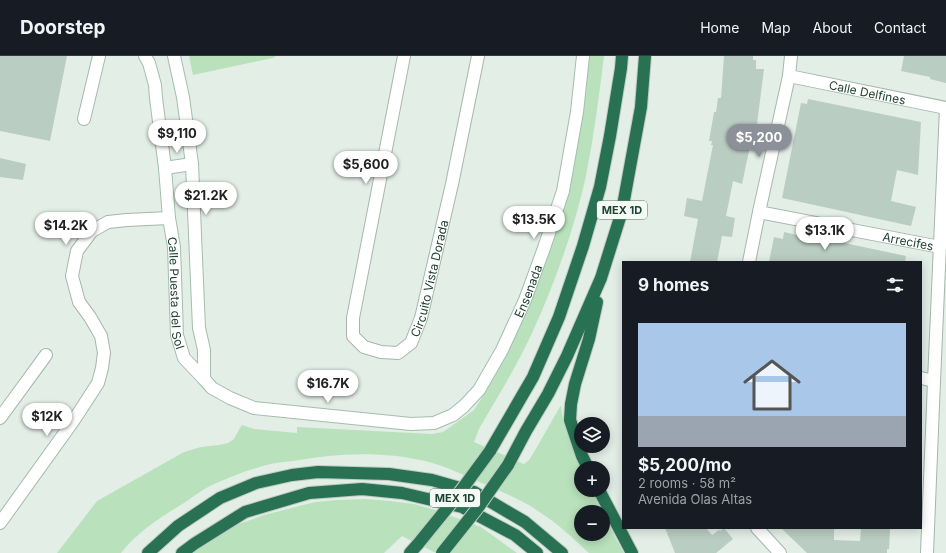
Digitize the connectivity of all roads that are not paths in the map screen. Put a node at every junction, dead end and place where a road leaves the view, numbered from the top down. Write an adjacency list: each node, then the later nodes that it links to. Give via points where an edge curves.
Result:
1 (99, 56): 12 (street)
2 (145, 56): 14 (street, Calle Puesta del Sol, via 155,85)
3 (174, 56): 13 (street, Calle Puesta del Sol, via 183,97)
4 (404, 56): 5 (street, Circuito Vista Dorada, via 353,318 353,336 364,347 398,353 411,343 421,318)
5 (478, 56)
6 (583, 56): 24 (street, Ensenada, via 577,112 563,191 544,248 525,300 502,350 479,390)
7 (622, 56): 32 (highway, MEX 1D, bridge, via 600,188 559,317 533,377 490,451)
8 (645, 56): 19 (highway, MEX 1D, via 641,107 622,211)
9 (791, 56): 10 (street)
10 (789, 76): 11 (street, Calle Delfines); 15 (street)
11 (946, 108): 17 (street)
12 (84, 119)
13 (192, 164): 14 (street); 22 (street, Calle Puesta del Sol, via 199,328 204,350)
14 (165, 168): 16 (street, Calle Puesta del Sol)
15 (759, 212): 17 (street, Arrecifes); 18 (street)
16 (169, 218): 22 (street, Calle Puesta del Sol, via 174,247 177,335 184,358); 28 (street, via 108,222 92,231 77,251 72,276 79,302 101,336 104,353 100,376 74,420)
17 (940, 247): 23 (street)
18 (749, 261)
19 (602, 278): 26 (highway, via 589,339 570,404 570,420); 33 (highway, MEX 1D, bridge, via 548,394 508,465)
20 (46, 355): 25 (street)
21 (922, 378): 23 (street)
22 (204, 379): 24 (street, Calle Puesta del Sol, via 212,388 254,408 411,424 434,423)
23 (934, 381): 38 (street)
24 (453, 415)
25 (0, 418)
26 (584, 461)
27 (604, 497): 36 (highway)
28 (0, 523)
29 (758, 529): 37 (street)
30 (148, 553): 35 (highway, via 178,526 220,498 256,483 292,474 318,472 389,474 432,480 474,492 525,522)
31 (182, 553): 34 (highway, via 245,512 309,493 362,489 402,493 462,507 515,535)
32 (410, 553)
33 (442, 553)
34 (537, 553)
35 (562, 553)
36 (632, 553)
37 (780, 553)
38 (927, 553)

